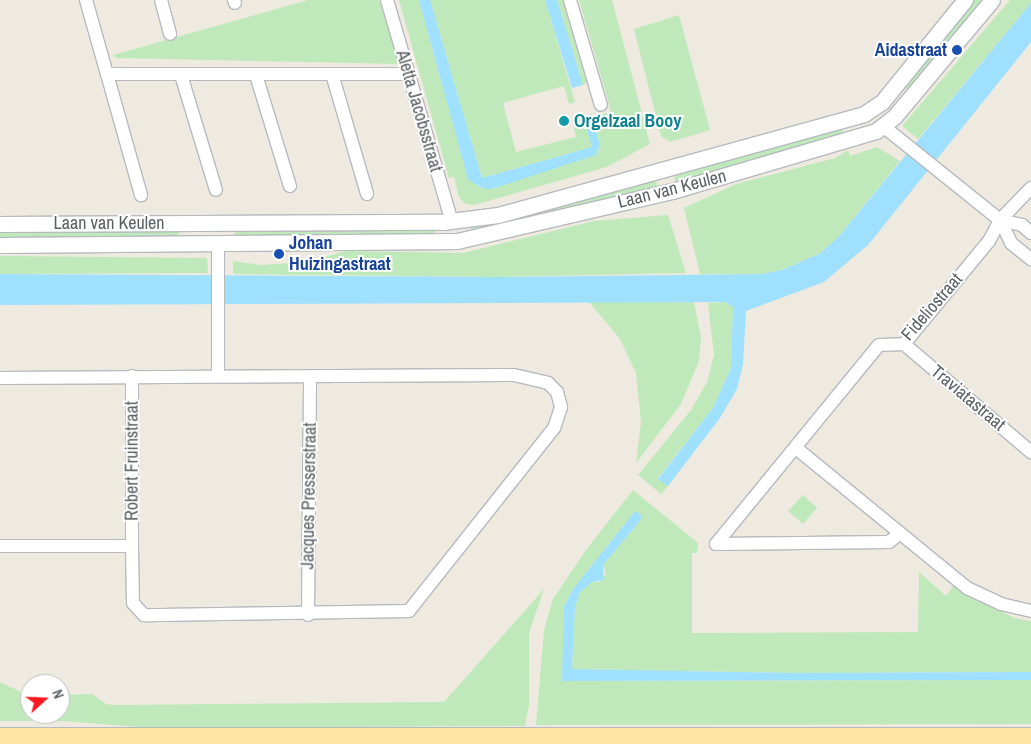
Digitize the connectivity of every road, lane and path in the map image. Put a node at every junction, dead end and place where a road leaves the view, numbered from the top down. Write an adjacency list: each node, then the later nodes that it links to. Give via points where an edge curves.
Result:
1 (86, 0): 8 (street)
2 (161, 0): 7 (street)
3 (387, 0): 11 (street, Aletta Jacobsstraat)
4 (570, 0): 13 (street)
5 (965, 0): 14 (street, Laan van Keulen, via 882,102)
6 (992, 0): 15 (street, Laan van Keulen)
7 (170, 34)
8 (108, 74): 9 (street); 20 (street)
9 (181, 74): 12 (street); 18 (street)
10 (332, 74): 11 (street); 12 (street); 19 (street)
11 (408, 74): 22 (street, Aletta Jacobsstraat)
12 (256, 75): 16 (street)
13 (600, 104)
14 (870, 110): 15 (street); 22 (street, Laan van Keulen, via 834,124 595,186 498,215)
15 (883, 126): 21 (street); 26 (street, Laan van Keulen, via 848,141 672,191)
16 (290, 186)
17 (1031, 188): 21 (street, Fideliostraat)
18 (216, 190)
19 (368, 194)
20 (141, 195)
21 (1000, 220): 25 (street, via 1022,225); 29 (street, via 1011,243); 30 (street, Fideliostraat, via 989,241)
22 (452, 222): 23 (street, Laan van Keulen); 26 (street)
23 (219, 223): 24 (street, Laan van Keulen); 27 (street)
24 (0, 224)
25 (1031, 232)
26 (457, 242): 27 (street, Laan van Keulen)
27 (218, 244): 28 (street, Laan van Keulen); 32 (street)
28 (0, 245)
29 (1031, 259)
30 (904, 344): 35 (street, Fideliostraat, via 879,345); 36 (street, Traviatastraat)
31 (132, 376): 32 (street); 34 (street); 39 (street, Robert Fruinstraat)
32 (218, 376): 33 (street)
33 (310, 377): 41 (street, Jacques Presserstraat); 41 (street, via 527,376 542,379 554,387 561,407 554,428 410,611)
34 (0, 378)
35 (796, 448): 37 (street); 37 (street, Fideliostraat, via 716,544 889,542)
36 (1031, 452)
37 (900, 533): 40 (street, via 977,595)
38 (0, 546): 39 (street)
39 (132, 546): 41 (street, via 134,603 144,615)
40 (1031, 611)
41 (308, 615)
42 (0, 737): 43 (main road)
43 (1031, 737)

